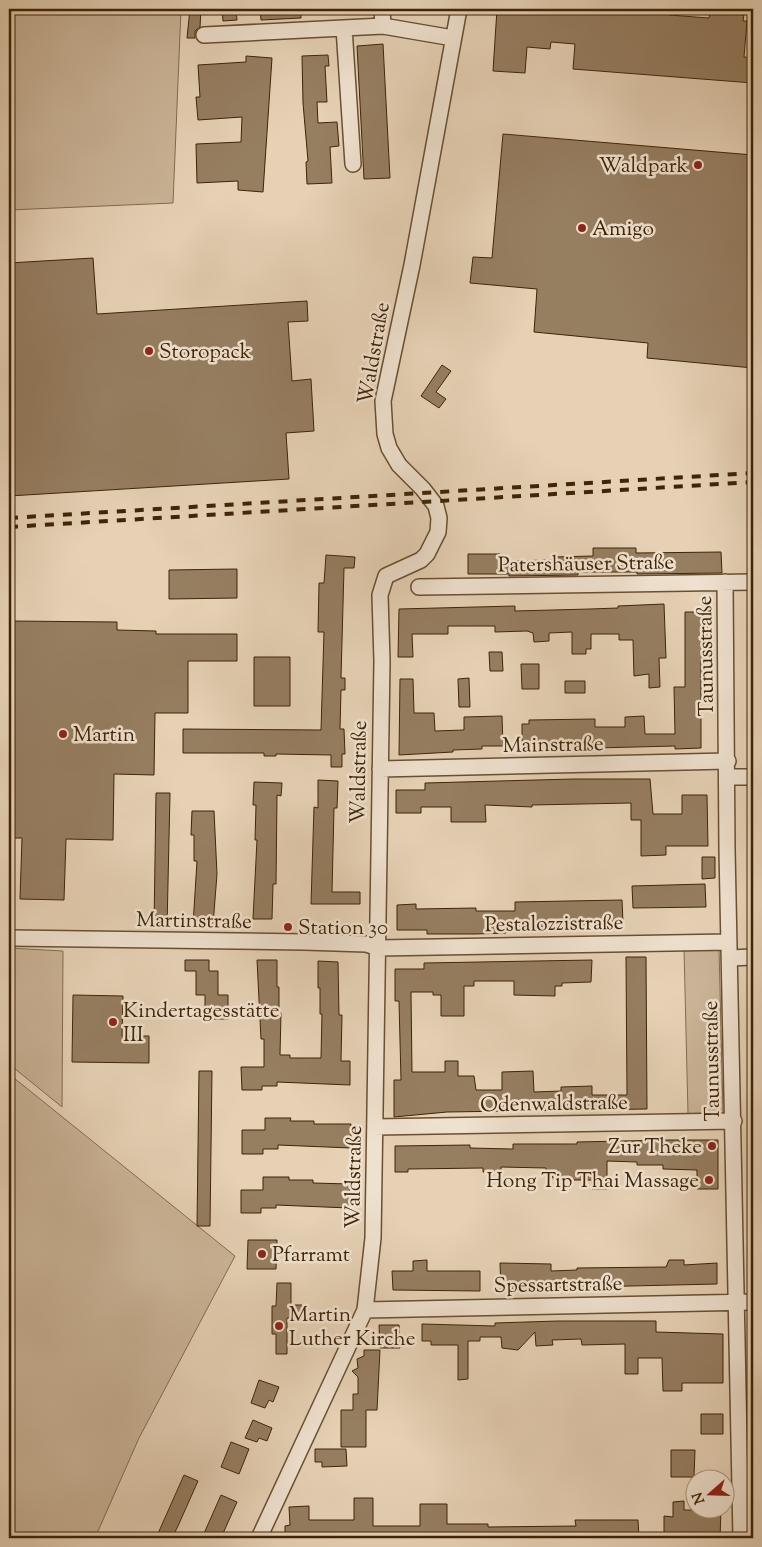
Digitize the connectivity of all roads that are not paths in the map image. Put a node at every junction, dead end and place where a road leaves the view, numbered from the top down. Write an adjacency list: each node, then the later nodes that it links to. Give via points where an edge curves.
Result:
1 (382, 9): 3 (street)
2 (459, 9): 6 (street, Waldstraße)
3 (383, 26): 4 (street); 6 (street)
4 (344, 28): 5 (street); 7 (street)
5 (204, 35)
6 (453, 38): 12 (street, Waldstraße, via 384,401 384,427 389,448 399,466 436,506 438,532 427,554 412,566 386,576 380,595)
7 (353, 164)
8 (725, 582): 9 (street, Patershäuser Straße); 10 (street, Patershäuser Straße); 11 (street, Taunusstraße)
9 (753, 582)
10 (419, 587)
11 (728, 762): 12 (street, Mainstraße); 13 (street, Taunusstraße)
12 (380, 769): 17 (street, Waldstraße)
13 (728, 777): 14 (street); 16 (street, Taunusstraße)
14 (753, 777)
15 (9, 938): 17 (street, Martinstraße, via 304,942 366,944)
16 (729, 942): 17 (street, Pestalozzistraße); 19 (street, Taunusstraße)
17 (378, 948): 21 (street, Waldstraße)
18 (753, 957): 19 (street)
19 (730, 958): 20 (street, Taunusstraße)
20 (734, 1121): 21 (street, Odenwaldstraße); 22 (street, Taunusstraße)
21 (375, 1127): 24 (street, Waldstraße, via 373,1238)
22 (735, 1302): 23 (street, Spessartstraße); 24 (street, Spessartstraße); 26 (street, Taunusstraße)
23 (753, 1302)
24 (364, 1310): 25 (street, Waldstraße)
25 (259, 1538)
26 (741, 1538)

